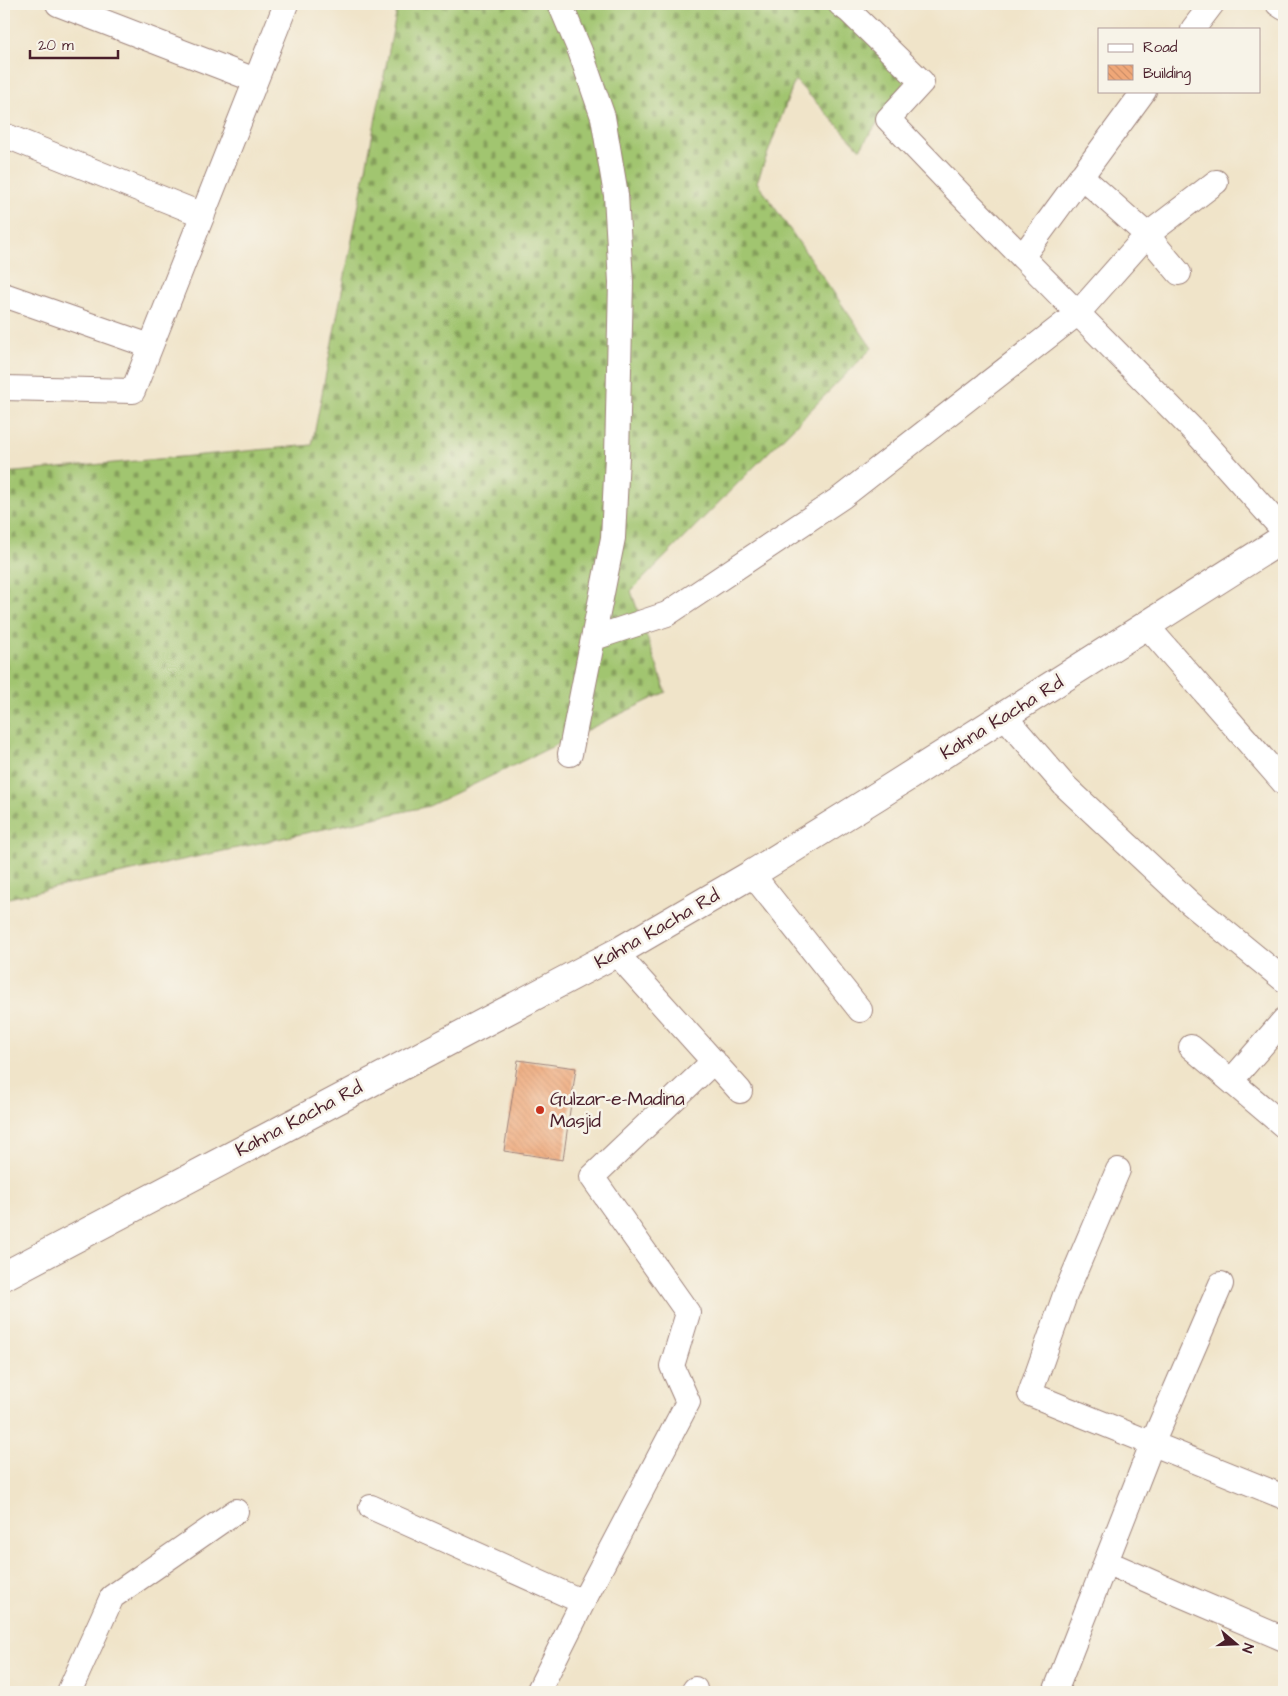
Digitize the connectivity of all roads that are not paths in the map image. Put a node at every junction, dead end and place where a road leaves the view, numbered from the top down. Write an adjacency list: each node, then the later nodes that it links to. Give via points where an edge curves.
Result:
1 (58, 4): 9 (street)
2 (286, 4): 9 (street)
3 (560, 4): 25 (street, via 602,117 616,195 621,282 613,538)
4 (840, 4): 16 (street, via 922,82 888,119)
5 (1212, 4): 8 (street)
6 (1278, 4): 7 (street)
7 (1284, 8)
8 (1194, 28)
9 (255, 80): 14 (street)
10 (1143, 92): 12 (street)
11 (4, 135): 14 (street)
12 (1081, 176): 15 (street); 16 (street)
13 (1216, 182): 15 (street)
14 (202, 215): 20 (street)
15 (1148, 235): 17 (street); 19 (street)
16 (1022, 257): 19 (street)
17 (1179, 273)
18 (4, 295): 20 (street)
19 (1078, 313): 22 (street, via 1200,437); 25 (street, via 842,497 667,614)
20 (150, 346): 21 (street, via 133,391)
21 (4, 388)
22 (1284, 531)
23 (1284, 538): 24 (main road, Kahna Kacha Rd)
24 (1146, 626): 26 (main road, Kahna Kacha Rd); 28 (street)
25 (594, 638): 27 (street)
26 (1005, 717): 29 (main road, Kahna Kacha Rd); 31 (street, via 1071,792 1190,903)
27 (570, 754)
28 (1284, 783)
29 (752, 874): 30 (main road, Kahna Kacha Rd); 32 (street)
30 (616, 953): 35 (street); 40 (main road, Kahna Kacha Rd)
31 (1284, 980)
32 (860, 1010)
33 (1284, 1020): 36 (street)
34 (1191, 1047): 36 (street)
35 (714, 1061): 37 (street); 47 (street, via 592,1177 688,1314 672,1366 688,1402)
36 (1231, 1081): 38 (street)
37 (740, 1091)
38 (1284, 1126)
39 (1118, 1170): 42 (street, via 1065,1295 1030,1394)
40 (4, 1276)
41 (1221, 1284): 42 (street)
42 (1152, 1444): 43 (street); 46 (street)
43 (1284, 1497)
44 (371, 1507): 47 (street)
45 (236, 1511): 49 (street, via 112,1597)
46 (1106, 1562): 48 (street); 51 (street)
47 (583, 1602): 50 (street)
48 (1284, 1639)
49 (69, 1692)
50 (538, 1692)
51 (1055, 1692)

